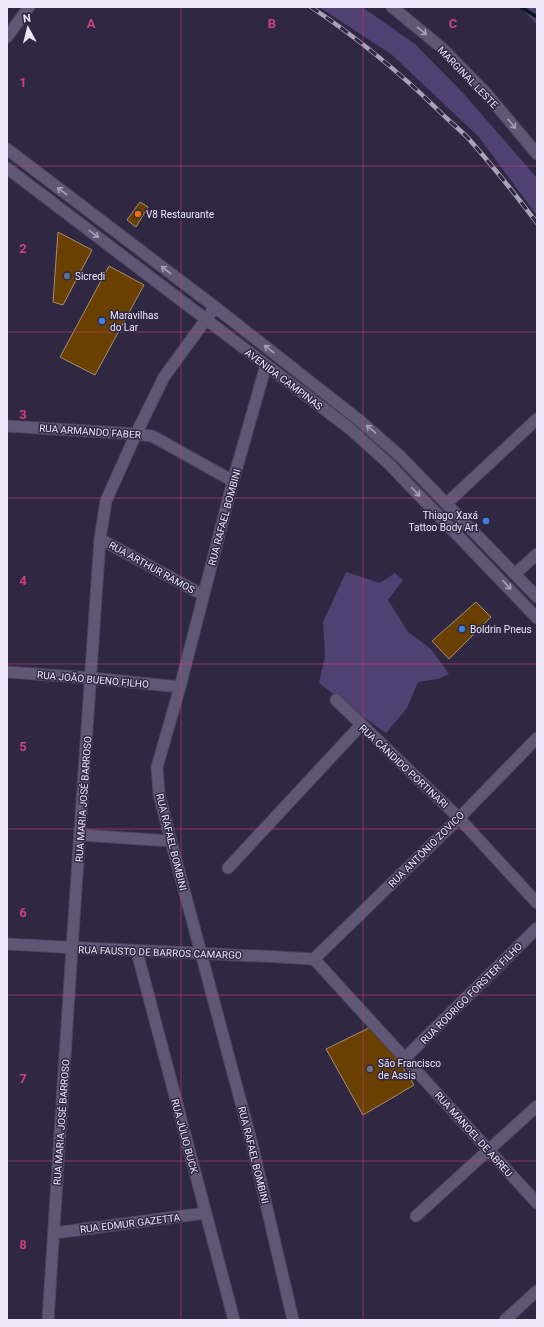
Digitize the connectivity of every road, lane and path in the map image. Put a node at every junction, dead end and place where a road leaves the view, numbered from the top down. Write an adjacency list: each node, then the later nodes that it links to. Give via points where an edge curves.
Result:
1 (29, 7): 3 (street)
2 (392, 7): 5 (street, MARGINAL LESTE, one-way to 5, via 442,48 486,93)
3 (7, 37)
4 (7, 149): 7 (street, AVENIDA CAMPINAS, one-way to 4)
5 (537, 154)
6 (7, 168): 8 (street, AVENIDA CAMPINAS, one-way to 8)
7 (215, 307): 8 (street, RUA MARIA JOSÉ BARROSO); 14 (street, AVENIDA CAMPINAS, one-way to 7, via 359,420)
8 (205, 320): 9 (street, AVENIDA CAMPINAS); 12 (street, RUA MARIA JOSÉ BARROSO, via 164,377)
9 (266, 365): 13 (street, RUA RAFAEL BOMBINI); 20 (street, AVENIDA CAMPINAS, one-way to 20, via 349,428 389,464)
10 (537, 419): 14 (street)
11 (7, 426): 12 (street, RUA ARMANDO FABER)
12 (136, 434): 13 (street, RUA ARMANDO FABER, via 152,436); 15 (street, RUA MARIA JOSÉ BARROSO, via 106,501)
13 (233, 482): 18 (street, RUA RAFAEL BOMBINI)
14 (447, 503): 17 (street, AVENIDA CAMPINAS)
15 (100, 538): 18 (street, RUA ARTHUR RAMOS); 22 (street, RUA MARIA JOSÉ BARROSO)
16 (537, 554): 17 (street)
17 (515, 574): 19 (street, AVENIDA CAMPINAS)
18 (203, 595): 23 (street, RUA RAFAEL BOMBINI)
19 (537, 597)
20 (537, 618)
21 (7, 672): 22 (street, RUA JOÃO BUENO FILHO)
22 (91, 678): 23 (street, RUA JOÃO BUENO FILHO); 28 (street, RUA MARIA JOSÉ BARROSO)
23 (180, 687): 29 (street, RUA RAFAEL BOMBINI, via 157,767 159,794)
24 (336, 700): 25 (street, RUA CÂNDIDO PORTINARI)
25 (361, 725): 27 (street, RUA CÂNDIDO PORTINARI); 30 (street)
26 (537, 738): 27 (street, RUA ANTÔNIO ZOVICO)
27 (459, 818): 31 (street, RUA CÂNDIDO PORTINARI); 37 (street, RUA ANTÔNIO ZOVICO)
28 (81, 835): 29 (street); 34 (street, RUA MARIA JOSÉ BARROSO)
29 (171, 841): 36 (street, RUA RAFAEL BOMBINI)
30 (228, 868)
31 (537, 903)
32 (537, 928): 38 (street, RUA RODRIGO FORSTER FILHO)
33 (7, 944): 34 (street, RUA FAUSTO DE BARROS CAMARGO)
34 (72, 948): 35 (street, RUA FAUSTO DE BARROS CAMARGO); 44 (street, RUA MARIA JOSÉ BARROSO)
35 (137, 952): 36 (street, RUA FAUSTO DE BARROS CAMARGO); 42 (street, RUA JÚLIO BUCK)
36 (200, 953): 37 (street, RUA FAUSTO DE BARROS CAMARGO); 48 (street, RUA RAFAEL BOMBINI, via 252,1144)
37 (314, 960): 38 (street, RUA MANOEL DE ABREU)
38 (405, 1058): 40 (street, RUA MANOEL DE ABREU)
39 (537, 1106): 40 (street)
40 (489, 1150): 41 (street, RUA MANOEL DE ABREU); 43 (street)
41 (537, 1204)
42 (206, 1213): 44 (street, RUA EDMUR GAZETTA); 47 (street, RUA JÚLIO BUCK)
43 (416, 1216)
44 (54, 1233): 46 (street, RUA MARIA JOSÉ BARROSO)
45 (537, 1291): 49 (street)
46 (48, 1320)
47 (234, 1320)
48 (293, 1320)
49 (505, 1320)

